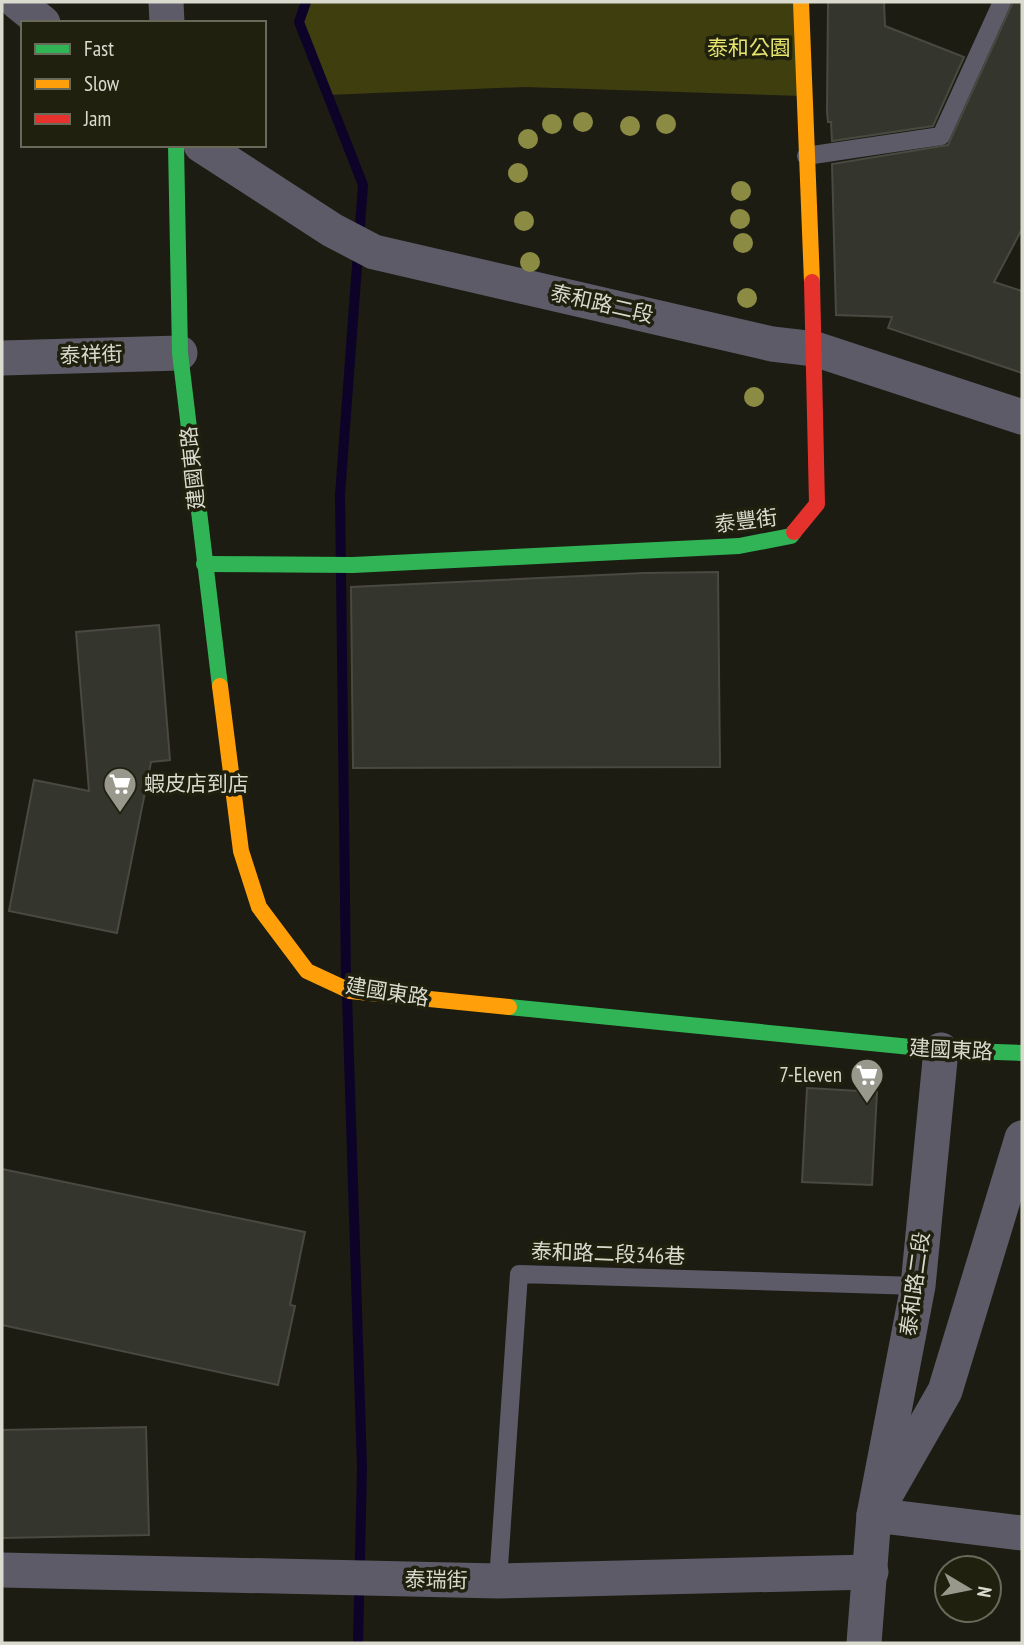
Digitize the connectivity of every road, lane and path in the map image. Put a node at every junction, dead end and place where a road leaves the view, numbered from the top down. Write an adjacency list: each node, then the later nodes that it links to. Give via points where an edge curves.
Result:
1 (17, 2): 5 (street)
2 (166, 2): 6 (street)
3 (801, 2): 9 (street, 泰豐街)
4 (1002, 2): 9 (lane, via 941,136)
5 (41, 21)
6 (167, 21)
7 (176, 147): 11 (street, 建國東路)
8 (204, 147): 10 (street, 泰和路二段, via 332,230 370,249 772,344)
9 (806, 156): 10 (street, 泰豐街)
10 (815, 349): 13 (street, 泰和路二段); 14 (street, 泰豐街, via 817,504 791,537 739,546 354,565)
11 (180, 353): 12 (street, 泰祥街); 14 (street, 建國東路)
12 (2, 358)
13 (1022, 417)
14 (204, 564): 15 (street, 建國東路, via 241,850 259,907 307,971 350,991)
15 (941, 1051): 16 (street, 建國東路); 18 (street, 泰和路二段)
16 (1022, 1053)
17 (1022, 1138): 19 (street, 泰和路二段, via 945,1391)
18 (918, 1286): 19 (street, 泰和路二段); 23 (lane, 泰和路二段346巷, via 519,1274)
19 (874, 1515): 20 (street); 22 (street, 泰和路二段)
20 (1022, 1533)
21 (2, 1570): 23 (street, 泰瑞街)
22 (871, 1572): 23 (street, 泰瑞街); 24 (street, 泰和路二段)
23 (498, 1581)
24 (864, 1643)

